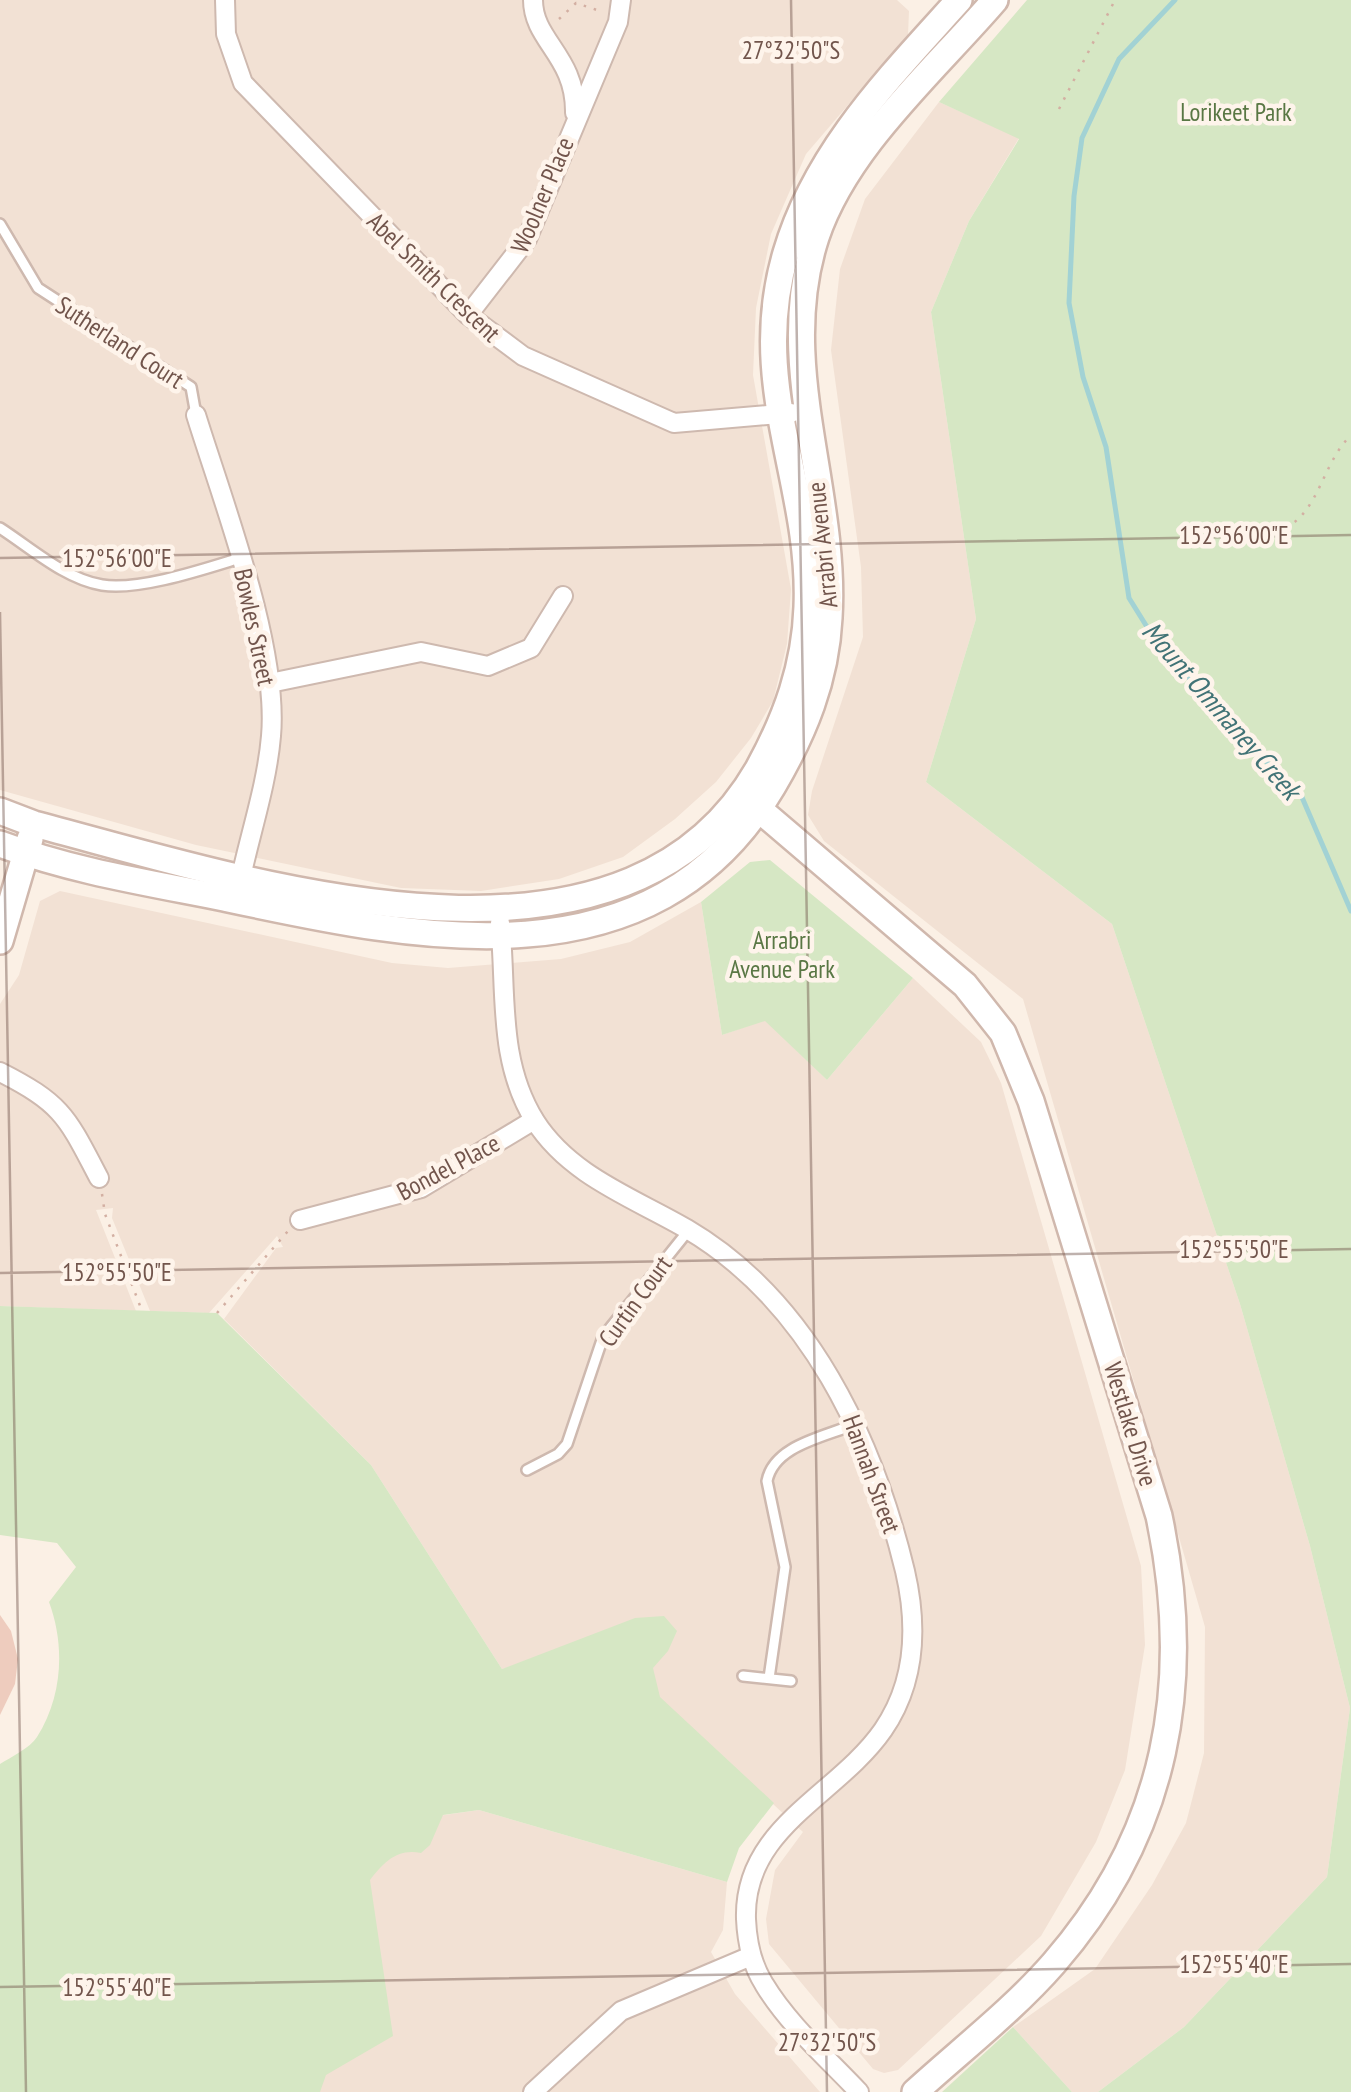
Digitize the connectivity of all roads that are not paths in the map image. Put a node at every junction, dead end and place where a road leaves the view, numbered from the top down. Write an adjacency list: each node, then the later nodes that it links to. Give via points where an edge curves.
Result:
1 (226, 0): 9 (street, Abel Smith Crescent, via 226,34 243,83)
2 (533, 0): 7 (street, Woolner Place, via 543,33 568,70)
3 (995, 0): 6 (street, Arrabri Avenue)
4 (949, 3): 6 (street); 11 (street, Arrabri Avenue, via 828,155 794,230 771,340)
5 (620, 9): 7 (street, Woolner Place)
6 (970, 28): 10 (street, Arrabri Avenue, via 863,150 826,213 808,265 800,321)
7 (574, 118): 9 (street, Woolner Place, via 521,250)
8 (0, 224): 12 (lane, Sutherland Court, via 38,288 191,387)
9 (468, 315): 11 (street, Abel Smith Crescent, via 522,356 674,422)
10 (806, 410): 11 (street, Abel Smith Crescent); 17 (street, Arrabri Avenue, via 830,590 826,654 804,729)
11 (780, 414): 17 (street, Arrabri Avenue, via 808,606 800,668)
12 (196, 415): 14 (street, Bowles Street)
13 (0, 528): 14 (lane, via 72,574 103,585)
14 (240, 558): 16 (street, Bowles Street)
15 (563, 596): 16 (street, via 531,648 488,666 421,652)
16 (270, 683): 22 (street, Bowles Street, via 271,736)
17 (750, 803): 24 (street, Arrabri Avenue, via 656,868 602,892); 25 (street, Arrabri Avenue, via 721,853 636,910 575,928); 40 (street, Westlake Drive, via 965,984 1003,1033 1058,1184 1170,1570 1176,1664 1170,1716 1135,1839 1086,1924 1055,1962)
18 (0, 811): 19 (street, Arrabri Avenue)
19 (34, 824): 21 (street); 22 (street, Arrabri Avenue)
20 (0, 844): 21 (street, Arrabri Avenue)
21 (26, 853): 23 (street, Arrabri Avenue); 26 (street)
22 (241, 875): 23 (street, Bowles Street); 24 (street, Arrabri Avenue, via 344,901)
23 (236, 901): 25 (street, Arrabri Avenue, via 382,931)
24 (498, 908): 25 (street, Hannah Street)
25 (501, 936): 28 (street, Hannah Street, via 507,1051)
26 (0, 941)
27 (0, 1072): 29 (street, via 62,1109)
28 (534, 1120): 30 (street, Bondel Place, via 421,1188); 31 (street, Hannah Street, via 576,1167)
29 (99, 1178)
30 (300, 1220)
31 (689, 1230): 32 (street, Hannah Street, via 776,1304); 33 (lane, Curtin Court, via 603,1337 567,1444)
32 (856, 1424): 35 (lane, via 778,1456 769,1469 785,1567); 37 (street, Hannah Street, via 904,1568 912,1606 910,1665 881,1733 763,1852 747,1890)
33 (527, 1470)
34 (743, 1676): 35 (lane)
35 (769, 1678): 36 (lane)
36 (791, 1681)
37 (751, 1956): 38 (street, via 621,2011); 39 (street, Hannah Street, via 774,1999)
38 (533, 2092)
39 (859, 2092)
40 (915, 2092)

